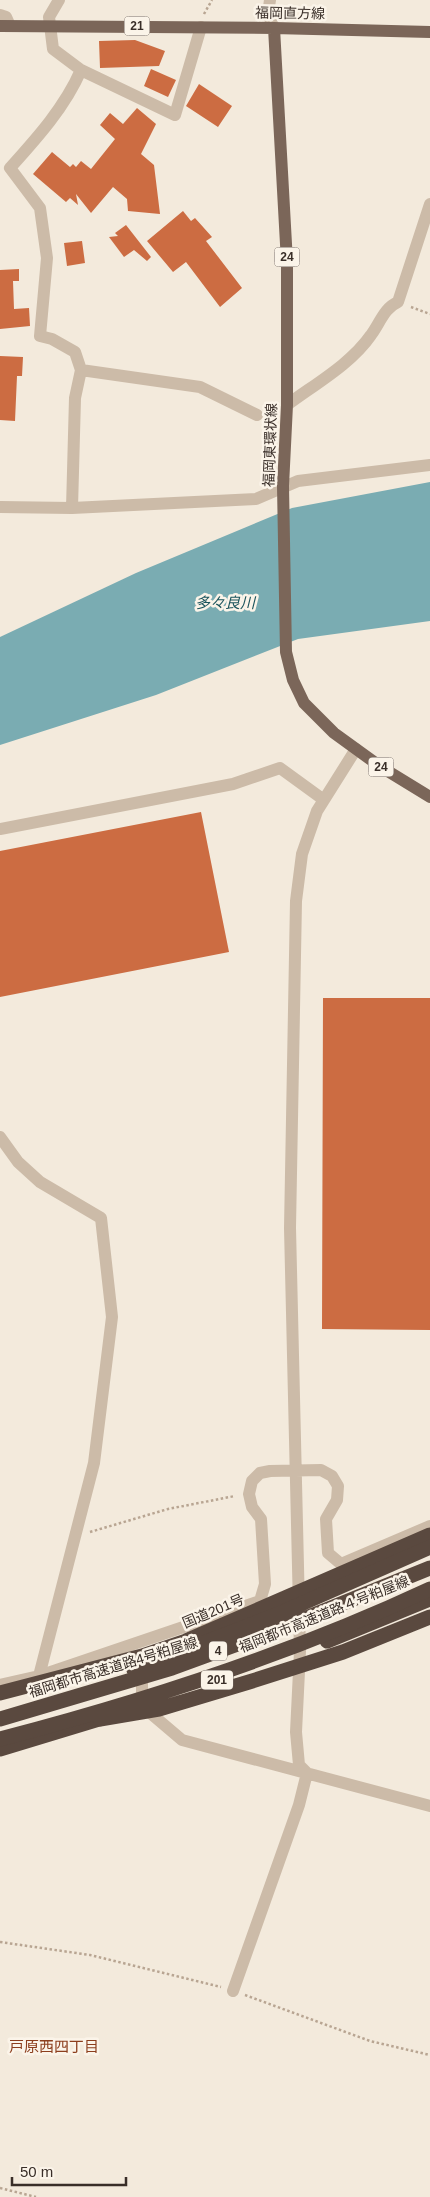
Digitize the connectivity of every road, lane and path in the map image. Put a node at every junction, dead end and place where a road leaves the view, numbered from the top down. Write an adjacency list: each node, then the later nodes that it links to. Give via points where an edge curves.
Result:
1 (59, 0): 5 (street, via 49,17)
2 (270, 0): 7 (street, via 268,14)
3 (0, 15): 4 (street, via 6,17)
4 (5, 26): 5 (main road, 福岡直方線 / 21)
5 (50, 26): 6 (main road, 福岡直方線 / 21); 9 (street, via 54,49)
6 (201, 27): 7 (main road, 福岡直方線 / 21); 9 (street, via 175,115)
7 (274, 28): 8 (main road, 福岡直方線 / 21); 14 (main road, 福岡東環状線 / 24, via 287,262)
8 (430, 32)
9 (81, 70): 13 (street, via 43,131 10,168 40,208 47,258 40,336 75,352)
10 (430, 204): 11 (street)
11 (398, 302): 12 (path); 14 (street, via 390,306 370,336 344,362)
12 (430, 314)
13 (81, 370): 15 (street, via 200,387); 19 (street, via 75,398)
14 (287, 405): 17 (main road, 福岡東環状線 / 24)
15 (257, 415)
16 (430, 465): 17 (street, via 298,481)
17 (282, 486): 19 (street, via 256,500); 20 (main road, 福岡東環状線 / 24, via 286,652 292,680 304,703)
18 (0, 507): 19 (street)
19 (72, 508)
20 (356, 749): 21 (main road, 福岡東環状線 / 24); 22 (street)
21 (430, 797)
22 (324, 800): 23 (street, via 280,768 233,784); 25 (street, via 302,854 296,902 290,1228)
23 (0, 829)
24 (0, 1137): 29 (street, via 18,1162 40,1182 101,1218 112,1317 94,1463)
25 (296, 1470): 26 (street, via 260,1473 252,1481); 27 (street, via 321,1470 332,1476 338,1486 338,1500 326,1519 328,1553 341,1564); 33 (street)
26 (249, 1494): 29 (path, via 168,1508); 36 (street, via 252,1507 261,1519 265,1584 260,1601)
27 (430, 1526)
28 (430, 1535): 33 (highway, 国道201号)
29 (75, 1536): 39 (street)
30 (430, 1548): 41 (highway, bridge, via 276,1615 106,1681)
31 (430, 1568): 41 (highway, 福岡都市高速道路4号粕屋線 / 4, bridge, via 266,1634)
32 (430, 1589): 45 (highway, 福岡都市高速道路４号粕屋線, bridge, via 268,1655 161,1693)
33 (298, 1592): 37 (street); 38 (highway, 国道201号, via 186,1641)
34 (430, 1599): 37 (highway, 201)
35 (430, 1617): 45 (highway, bridge, via 343,1652 159,1709)
36 (143, 1640): 38 (street); 39 (street)
37 (300, 1651): 43 (highway, 201); 48 (street, via 297,1756)
38 (142, 1656): 42 (highway, 国道201号); 43 (street)
39 (39, 1676): 40 (street)
40 (0, 1685)
41 (106, 1688): 44 (highway, 福岡都市高速道路4号粕屋線 / 4, bridge)
42 (0, 1693)
43 (142, 1706): 47 (highway, 201); 48 (street, via 182,1740)
44 (0, 1719)
45 (35, 1730): 46 (highway, 福岡都市高速道路４号粕屋線, bridge)
46 (0, 1739)
47 (0, 1749)
48 (306, 1774): 49 (street); 51 (street, via 299,1805)
49 (430, 1806)
50 (0, 1942): 51 (path, via 90,1955)
51 (233, 1991): 52 (path, via 370,2041)
52 (430, 2055)
53 (0, 2188): 54 (path)
54 (36, 2197)

